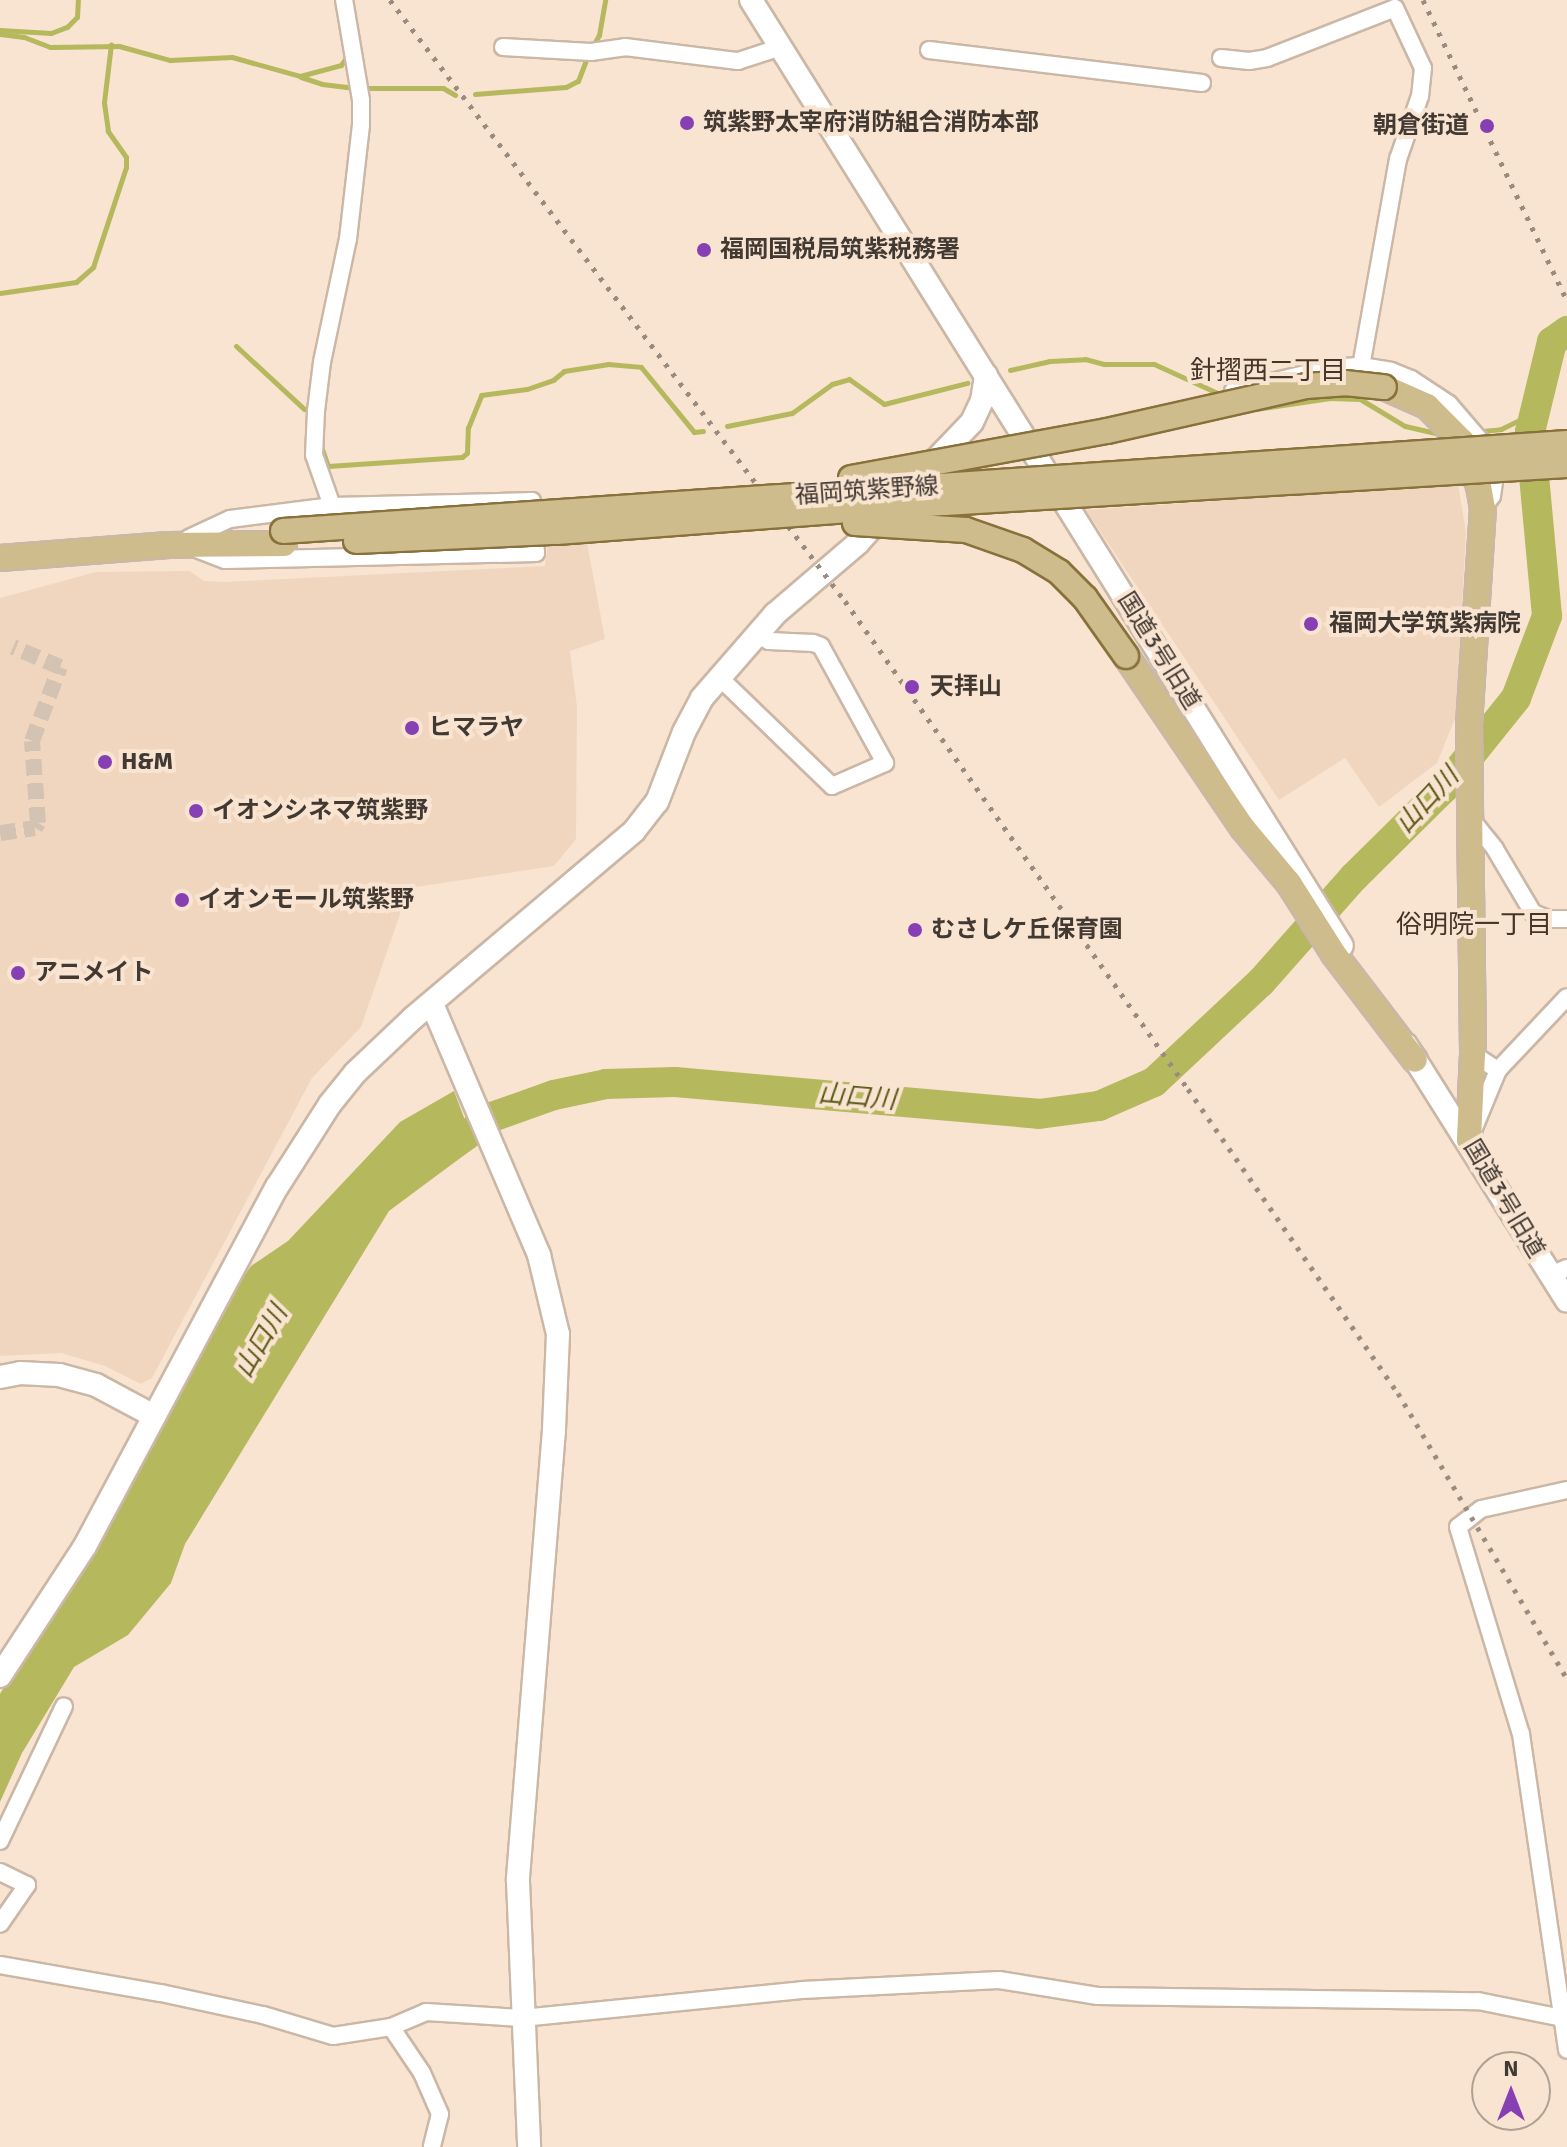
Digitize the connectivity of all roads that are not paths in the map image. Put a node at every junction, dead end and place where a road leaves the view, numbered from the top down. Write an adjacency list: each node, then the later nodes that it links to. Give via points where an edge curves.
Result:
1 (344, 0): 14 (street, via 361,125 348,239 316,411 314,455)
2 (751, 0): 4 (street, 国道3号旧道)
3 (503, 47): 4 (street, via 591,52 625,47 738,61)
4 (781, 47): 9 (street, 国道3号旧道)
5 (929, 50): 7 (street)
6 (1221, 58): 8 (street, via 1267,58 1395,8 1423,68 1420,96 1398,159)
7 (1202, 83)
8 (1361, 366): 10 (street, via 1297,373 1200,401); 15 (street, via 1391,371 1432,390 1463,419 1480,440 1494,482)
9 (986, 375): 10 (street, 国道3号旧道); 20 (street, via 972,422 858,543)
10 (1026, 438): 23 (street, 国道3号旧道)
11 (1567, 443): 13 (main road, 福岡筑紫野線, bridge)
12 (1567, 465): 16 (main road, 福岡筑紫野線, bridge)
13 (679, 505): 15 (main road, bridge, via 972,457 1306,386 1345,383 1384,387 1427,406 1462,441); 17 (main road, 福岡筑紫野線, bridge)
14 (332, 506): 18 (street, via 230,519); 18 (street, via 532,501 536,553 225,560)
15 (1483, 508): 22 (main road, via 1469,723)
16 (755, 517): 17 (main road, 福岡筑紫野線, bridge, via 557,532); 23 (main road, bridge, via 943,527 991,537 1059,572 1085,598 1243,828)
17 (283, 537): 18 (main road, 福岡筑紫野線)
18 (184, 543): 19 (main road, 福岡筑紫野線)
19 (0, 558)
20 (755, 634): 21 (street); 21 (street, via 769,641 821,646 885,763 832,786)
21 (719, 677): 26 (street, via 684,732 657,802 634,831)
22 (1471, 813): 24 (street, via 1533,913); 27 (main road)
23 (1299, 886): 28 (main road)
24 (1567, 919)
25 (1567, 997): 29 (street)
26 (432, 1004): 34 (street, via 355,1073 330,1104 277,1187); 42 (street, via 539,1255 558,1334 521,1823)
27 (1473, 1054): 29 (street); 30 (main road)
28 (1415, 1060): 30 (street, 国道3号旧道)
29 (1498, 1070): 30 (street)
30 (1469, 1140): 31 (street, 国道3号旧道)
31 (1559, 1272): 32 (street, 国道3号旧道)
32 (1567, 1301)
33 (0, 1377): 34 (street, via 59,1375)
34 (154, 1416): 36 (street, via 85,1546)
35 (1567, 1490): 43 (street, via 1481,1509 1458,1527 1521,1734)
36 (0, 1676)
37 (64, 1706): 38 (street)
38 (0, 1841)
39 (0, 1872): 40 (street, via 27,1885)
40 (0, 1924)
41 (0, 1965): 44 (street, via 175,1996 333,2036)
42 (522, 2018): 43 (street, via 802,1990 999,1980 1098,1996 1478,2001); 44 (street, via 426,2012); 47 (street)
43 (1562, 2018): 45 (street)
44 (391, 2027): 46 (street, via 422,2073 440,2114)
45 (1567, 2050)
46 (432, 2147)
47 (529, 2147)

